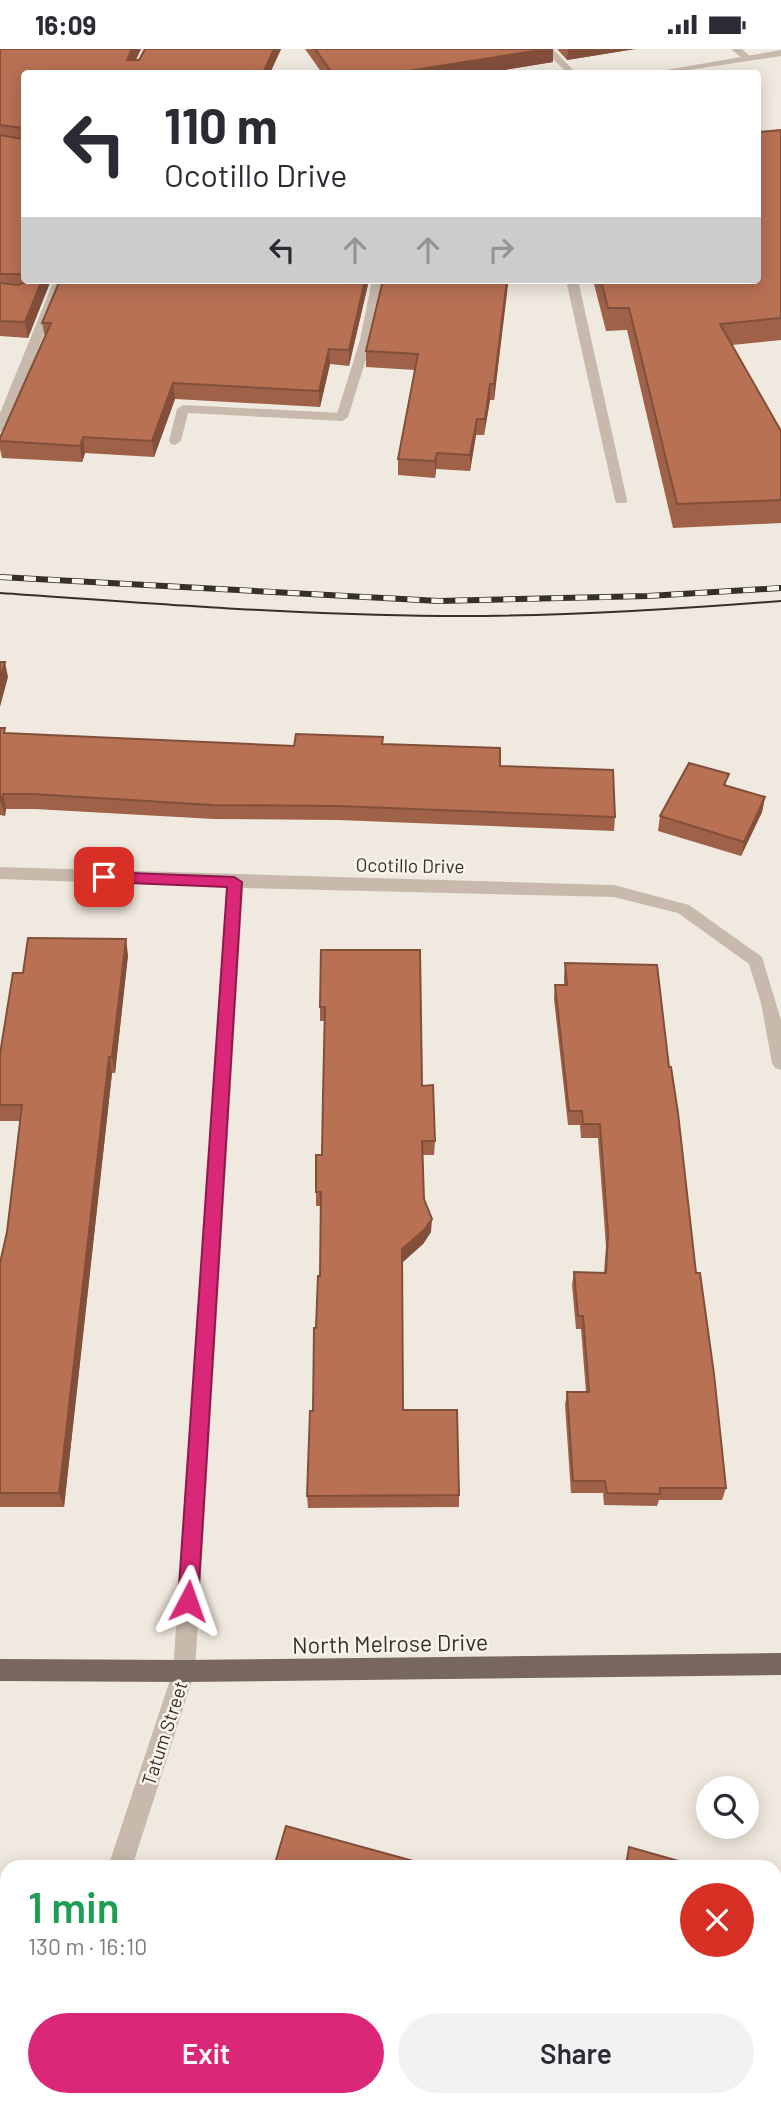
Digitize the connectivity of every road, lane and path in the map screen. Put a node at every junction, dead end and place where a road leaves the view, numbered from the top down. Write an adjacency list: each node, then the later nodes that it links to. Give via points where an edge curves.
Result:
1 (548, 49): 5 (street)
2 (736, 49): 4 (street)
3 (779, 55): 4 (street)
4 (747, 58): 6 (street)
5 (569, 70)
6 (673, 70)
7 (58, 284): 10 (street)
8 (377, 284): 11 (street, via 366,340 342,417 183,409)
9 (573, 284): 12 (street)
10 (0, 428)
11 (175, 441)
12 (621, 499)
13 (0, 873): 14 (street, Ocotillo Drive)
14 (234, 882): 15 (street, Ocotillo Drive, via 614,891 683,909 756,961); 18 (street, Tatum Street)
15 (781, 1063)
16 (781, 1664): 18 (main road, North Melrose Drive)
17 (0, 1670): 18 (main road, North Melrose Drive)
18 (184, 1671): 19 (street, Tatum Street)
19 (122, 1860)

